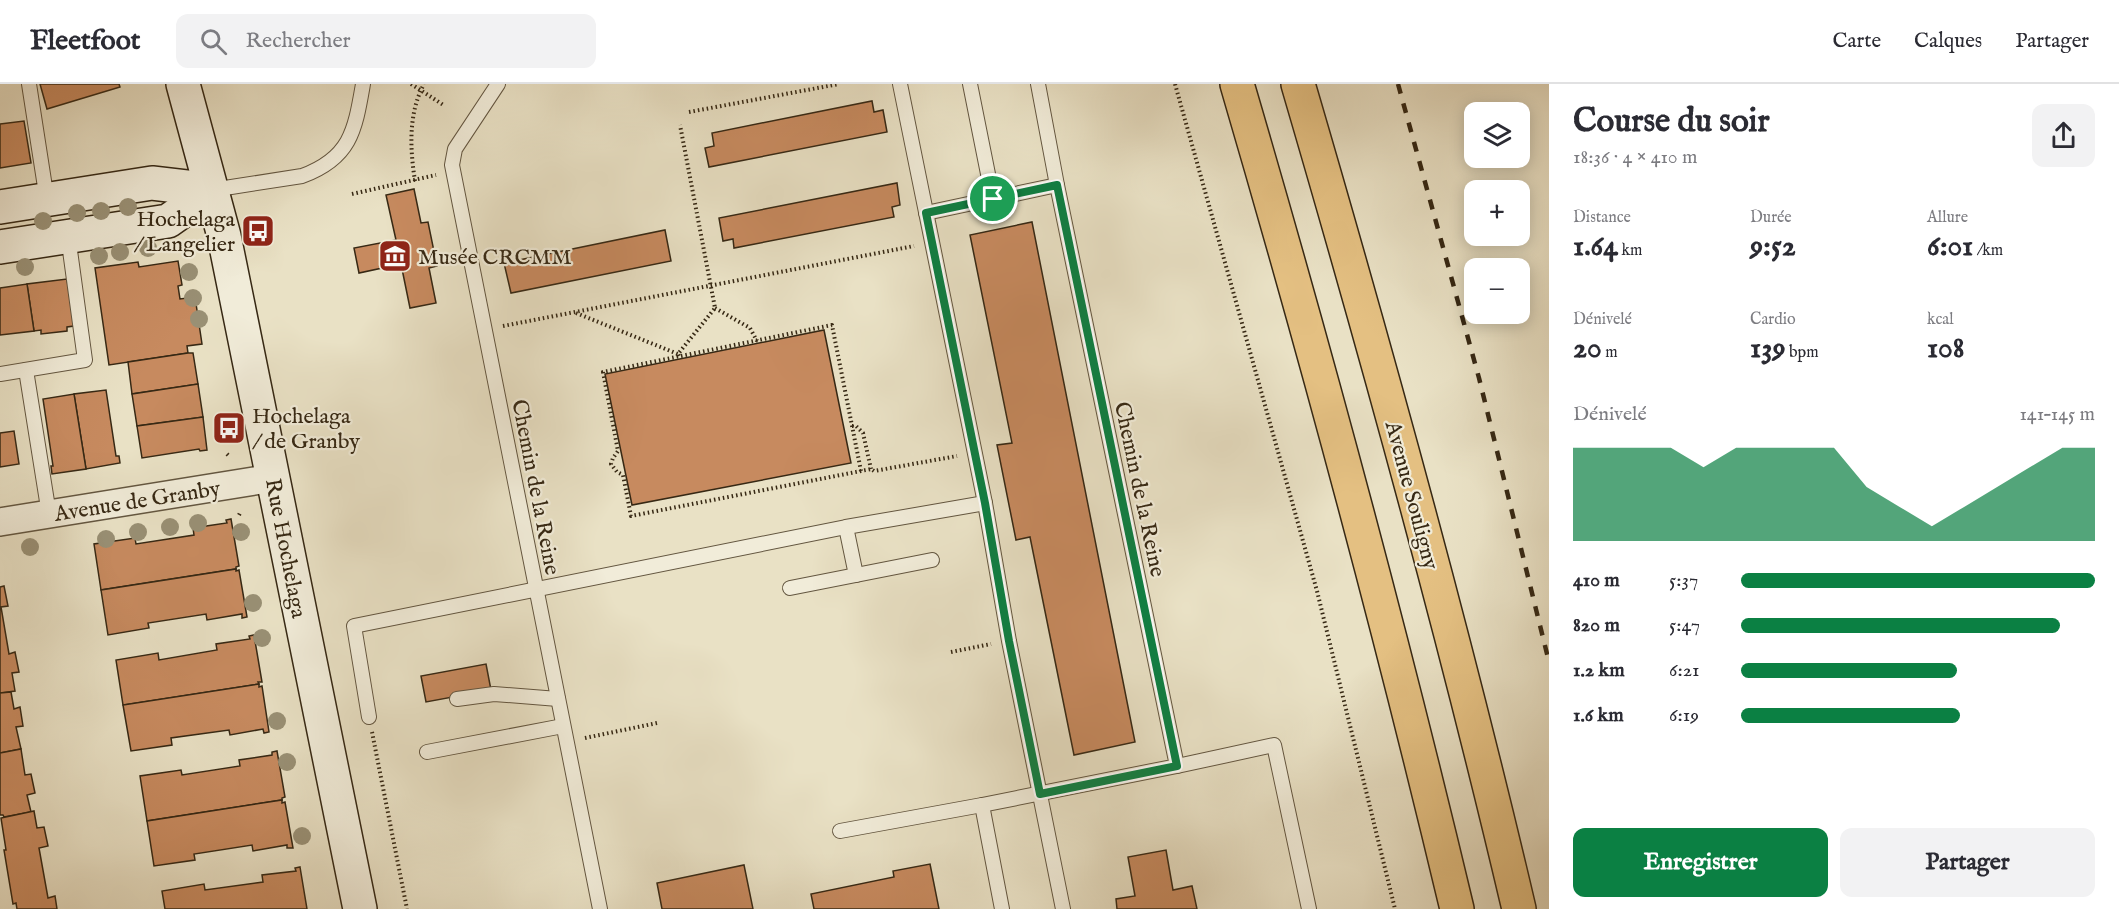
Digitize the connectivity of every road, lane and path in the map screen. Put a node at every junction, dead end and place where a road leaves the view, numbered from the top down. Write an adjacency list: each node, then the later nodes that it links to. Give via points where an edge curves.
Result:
1 (29, 84): 24 (lane)
2 (183, 84): 21 (main road, Rue Hochelaga)
3 (363, 84): 21 (lane, via 356,124 346,146 332,161 302,176)
4 (411, 84): 14 (path)
5 (424, 84): 14 (path)
6 (498, 84): 50 (lane, Chemin de la Reine, via 455,149 452,165)
7 (839, 84): 16 (path)
8 (900, 84): 26 (lane)
9 (970, 84): 23 (lane)
10 (1038, 84): 20 (lane, Chemin de la Reine)
11 (1175, 84): 70 (path, via 1317,591)
12 (1237, 84): 71 (highway, via 1389,632)
13 (1298, 84): 72 (highway, Avenue Souligny, via 1413,492)
14 (421, 90): 15 (path); 19 (path, via 411,130)
15 (445, 106)
16 (689, 112)
17 (680, 125): 30 (path)
18 (442, 174): 19 (path)
19 (415, 181): 22 (path)
20 (1057, 185): 23 (lane); 60 (lane, Chemin de la Reine)
21 (212, 190): 24 (main road, via 152,183); 27 (main road, via 168,221); 42 (main road, Rue Hochelaga)
22 (352, 194)
23 (993, 199): 26 (lane)
24 (47, 200): 25 (main road)
25 (0, 207)
26 (926, 213): 43 (lane)
27 (68, 236): 29 (main road); 36 (lane, via 85,360)
28 (917, 245): 30 (path)
29 (0, 247)
30 (711, 284): 31 (path); 32 (path)
31 (715, 308): 34 (path, via 750,328); 35 (path)
32 (574, 312): 33 (path); 35 (path)
33 (502, 326)
34 (757, 340): 35 (path); 38 (path, via 832,325)
35 (678, 355): 41 (path, via 603,372 618,451 611,465 623,475 631,516)
36 (26, 370): 37 (lane); 44 (lane)
37 (0, 374)
38 (852, 426): 40 (path, via 863,433); 41 (path)
39 (962, 455): 40 (path)
40 (871, 470): 41 (path)
41 (861, 471)
42 (273, 478): 44 (street, Avenue de Granby); 64 (main road, Rue Hochelaga)
43 (985, 503): 46 (lane); 61 (lane)
44 (49, 514): 45 (street, Avenue de Granby)
45 (0, 522)
46 (846, 526): 48 (lane); 50 (lane)
47 (932, 560): 48 (lane)
48 (856, 575): 49 (lane)
49 (790, 588)
50 (536, 589): 54 (lane, Chemin de la Reine); 55 (lane, via 354,627)
51 (982, 646): 52 (path)
52 (951, 652)
53 (457, 699): 54 (lane, via 494,694)
54 (558, 699): 57 (lane, Chemin de la Reine)
55 (369, 717): 65 (path)
56 (657, 723): 58 (path)
57 (563, 726): 59 (lane); 66 (lane, Chemin de la Reine)
58 (601, 735)
59 (427, 752)
60 (1177, 766): 61 (lane); 69 (lane, via 1274,745)
61 (1040, 794): 62 (lane); 68 (lane)
62 (982, 805): 63 (lane); 67 (lane)
63 (840, 831)
64 (360, 909)
65 (407, 909)
66 (600, 909)
67 (1002, 909)
68 (1063, 909)
69 (1309, 909)
70 (1395, 909)
71 (1457, 909)
72 (1519, 909)

